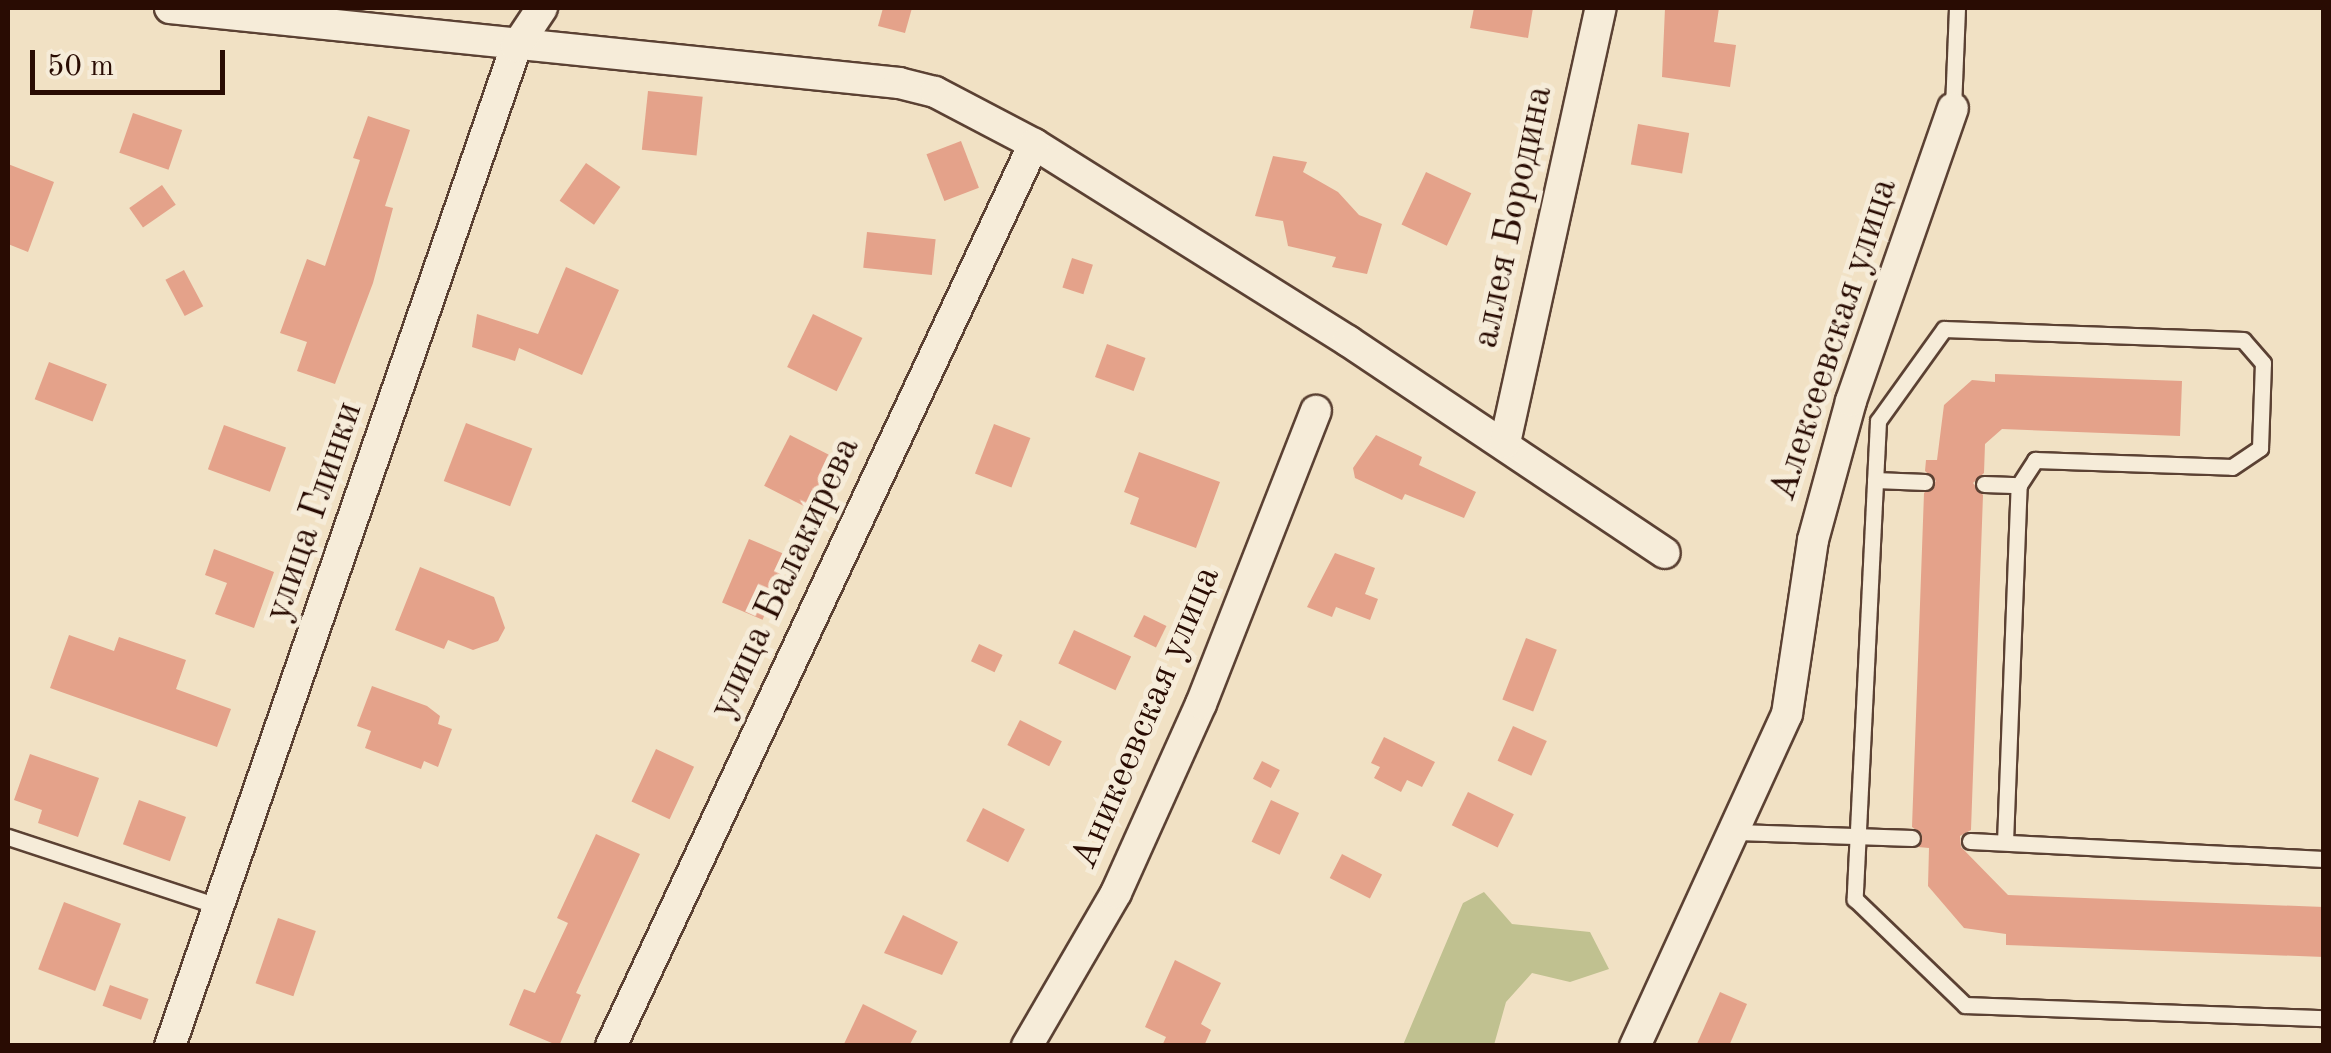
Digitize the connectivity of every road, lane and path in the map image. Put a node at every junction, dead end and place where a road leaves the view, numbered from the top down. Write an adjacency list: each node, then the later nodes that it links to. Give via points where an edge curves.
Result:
1 (170, 8): 5 (street)
2 (542, 8): 5 (street, улица Глинки)
3 (1600, 8): 9 (street, аллея Бородина)
4 (1956, 8): 6 (lane)
5 (516, 46): 7 (street, via 899,83 960,104); 22 (street, улица Глинки)
6 (1953, 108): 15 (street, Алексеевская улица, via 1851,401 1813,540 1787,714)
7 (1034, 144): 9 (street); 25 (street, улица Балакирева)
8 (1316, 410): 26 (street, Аникеевская улица, via 1201,704 1116,894)
9 (1506, 443): 14 (street)
10 (1875, 480): 11 (lane); 13 (lane, via 1878,421 1944,329 2243,340 2264,362 2260,448 2232,467 2035,460); 16 (lane)
11 (1925, 482)
12 (1984, 484): 13 (lane)
13 (2019, 485): 20 (lane)
14 (1665, 554)
15 (1738, 832): 16 (lane); 27 (street, Алексеевская улица)
16 (1858, 836): 18 (lane); 23 (lane, via 1855,898 1964,1005)
17 (8, 837): 22 (lane)
18 (1912, 838)
19 (1970, 840): 20 (lane)
20 (2005, 842): 21 (lane)
21 (2324, 859)
22 (221, 907): 24 (street, улица Глинки)
23 (2324, 1018)
24 (170, 1046)
25 (611, 1046)
26 (1028, 1046)
27 (1635, 1046)

